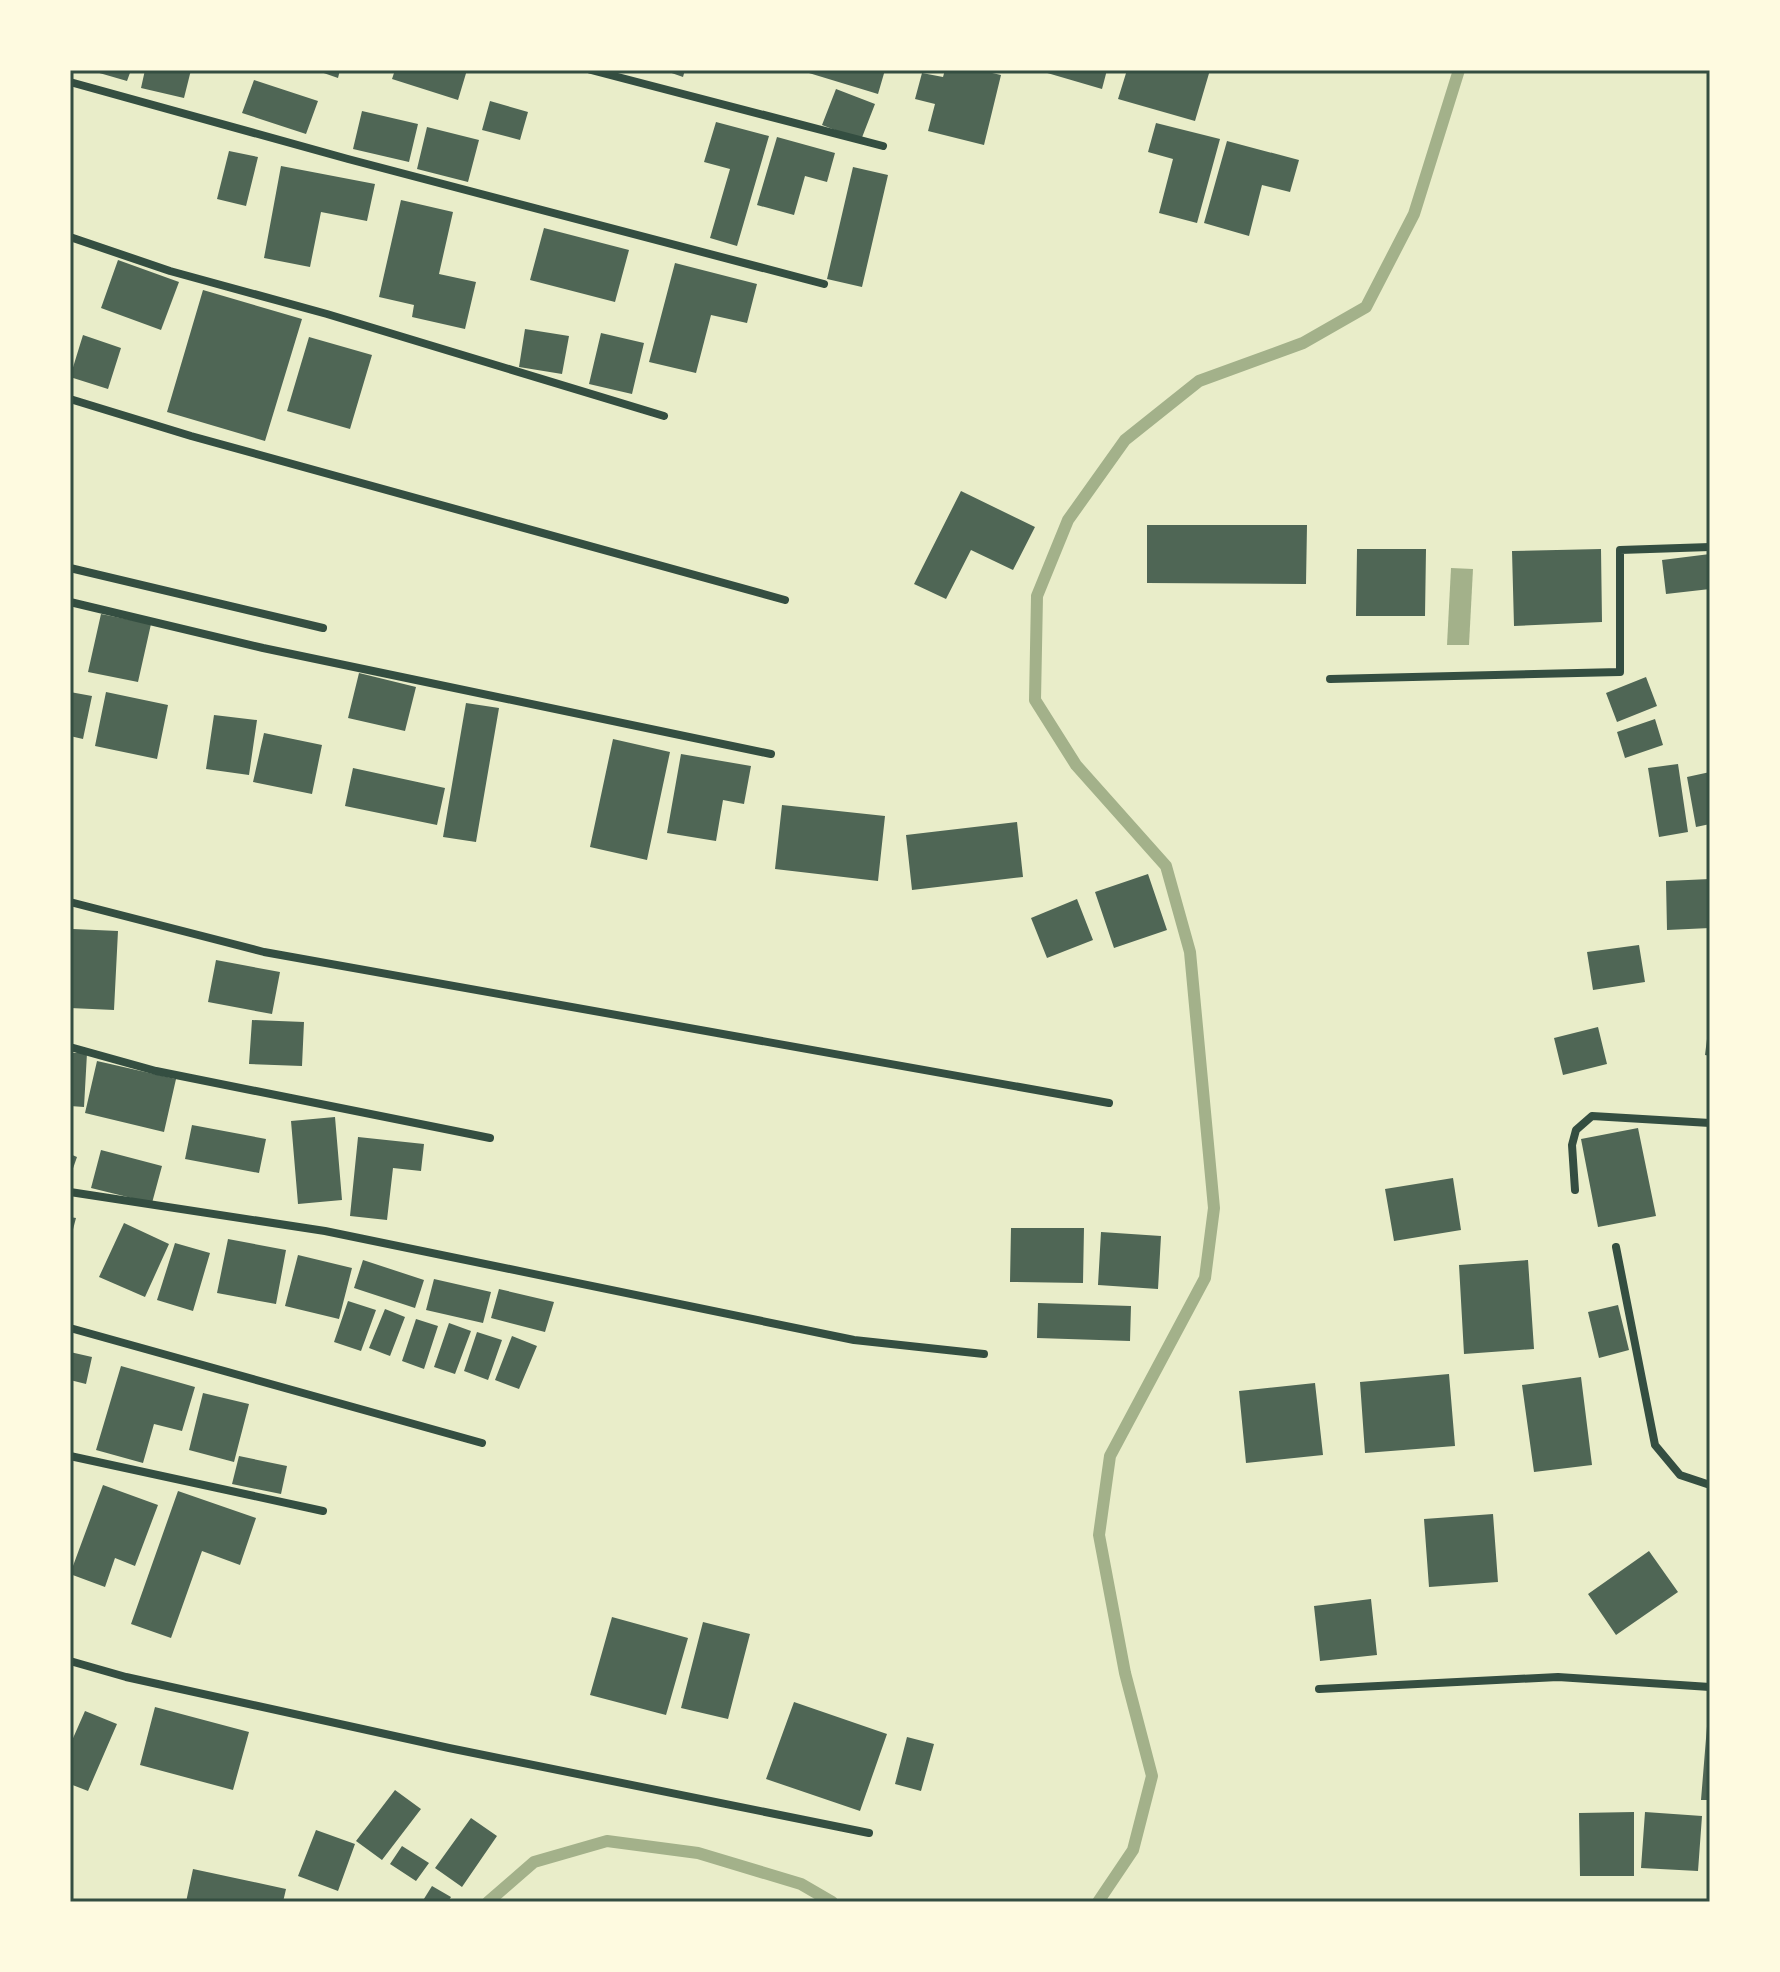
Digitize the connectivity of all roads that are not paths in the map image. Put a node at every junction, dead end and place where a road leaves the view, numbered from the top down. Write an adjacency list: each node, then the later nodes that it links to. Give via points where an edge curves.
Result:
1 (591, 70): 3 (street)
2 (70, 82): 5 (street)
3 (883, 146)
4 (70, 237): 7 (street)
5 (824, 284)
6 (70, 399): 10 (street)
7 (664, 416)
8 (1710, 547): 13 (street, via 1620,550 1620,672)
9 (70, 568): 12 (street)
10 (785, 600)
11 (70, 602): 14 (street, via 263,648)
12 (323, 628)
13 (1330, 679)
14 (771, 754)
15 (70, 902): 17 (street, via 264,952)
16 (70, 1047): 19 (street, via 156,1071)
17 (1109, 1103)
18 (1710, 1123): 20 (street, via 1592,1116 1576,1130 1572,1145)
19 (490, 1138)
20 (1575, 1190)
21 (70, 1192): 24 (street, via 325,1231 854,1340)
22 (1616, 1247): 27 (street, via 1655,1445 1680,1475)
23 (70, 1328): 25 (street)
24 (984, 1354)
25 (482, 1443)
26 (70, 1456): 28 (street)
27 (1710, 1485)
28 (323, 1511)
29 (70, 1661): 32 (street, via 419,1741)
30 (1710, 1687): 31 (street, via 1558,1677)
31 (1319, 1689)
32 (869, 1833)

